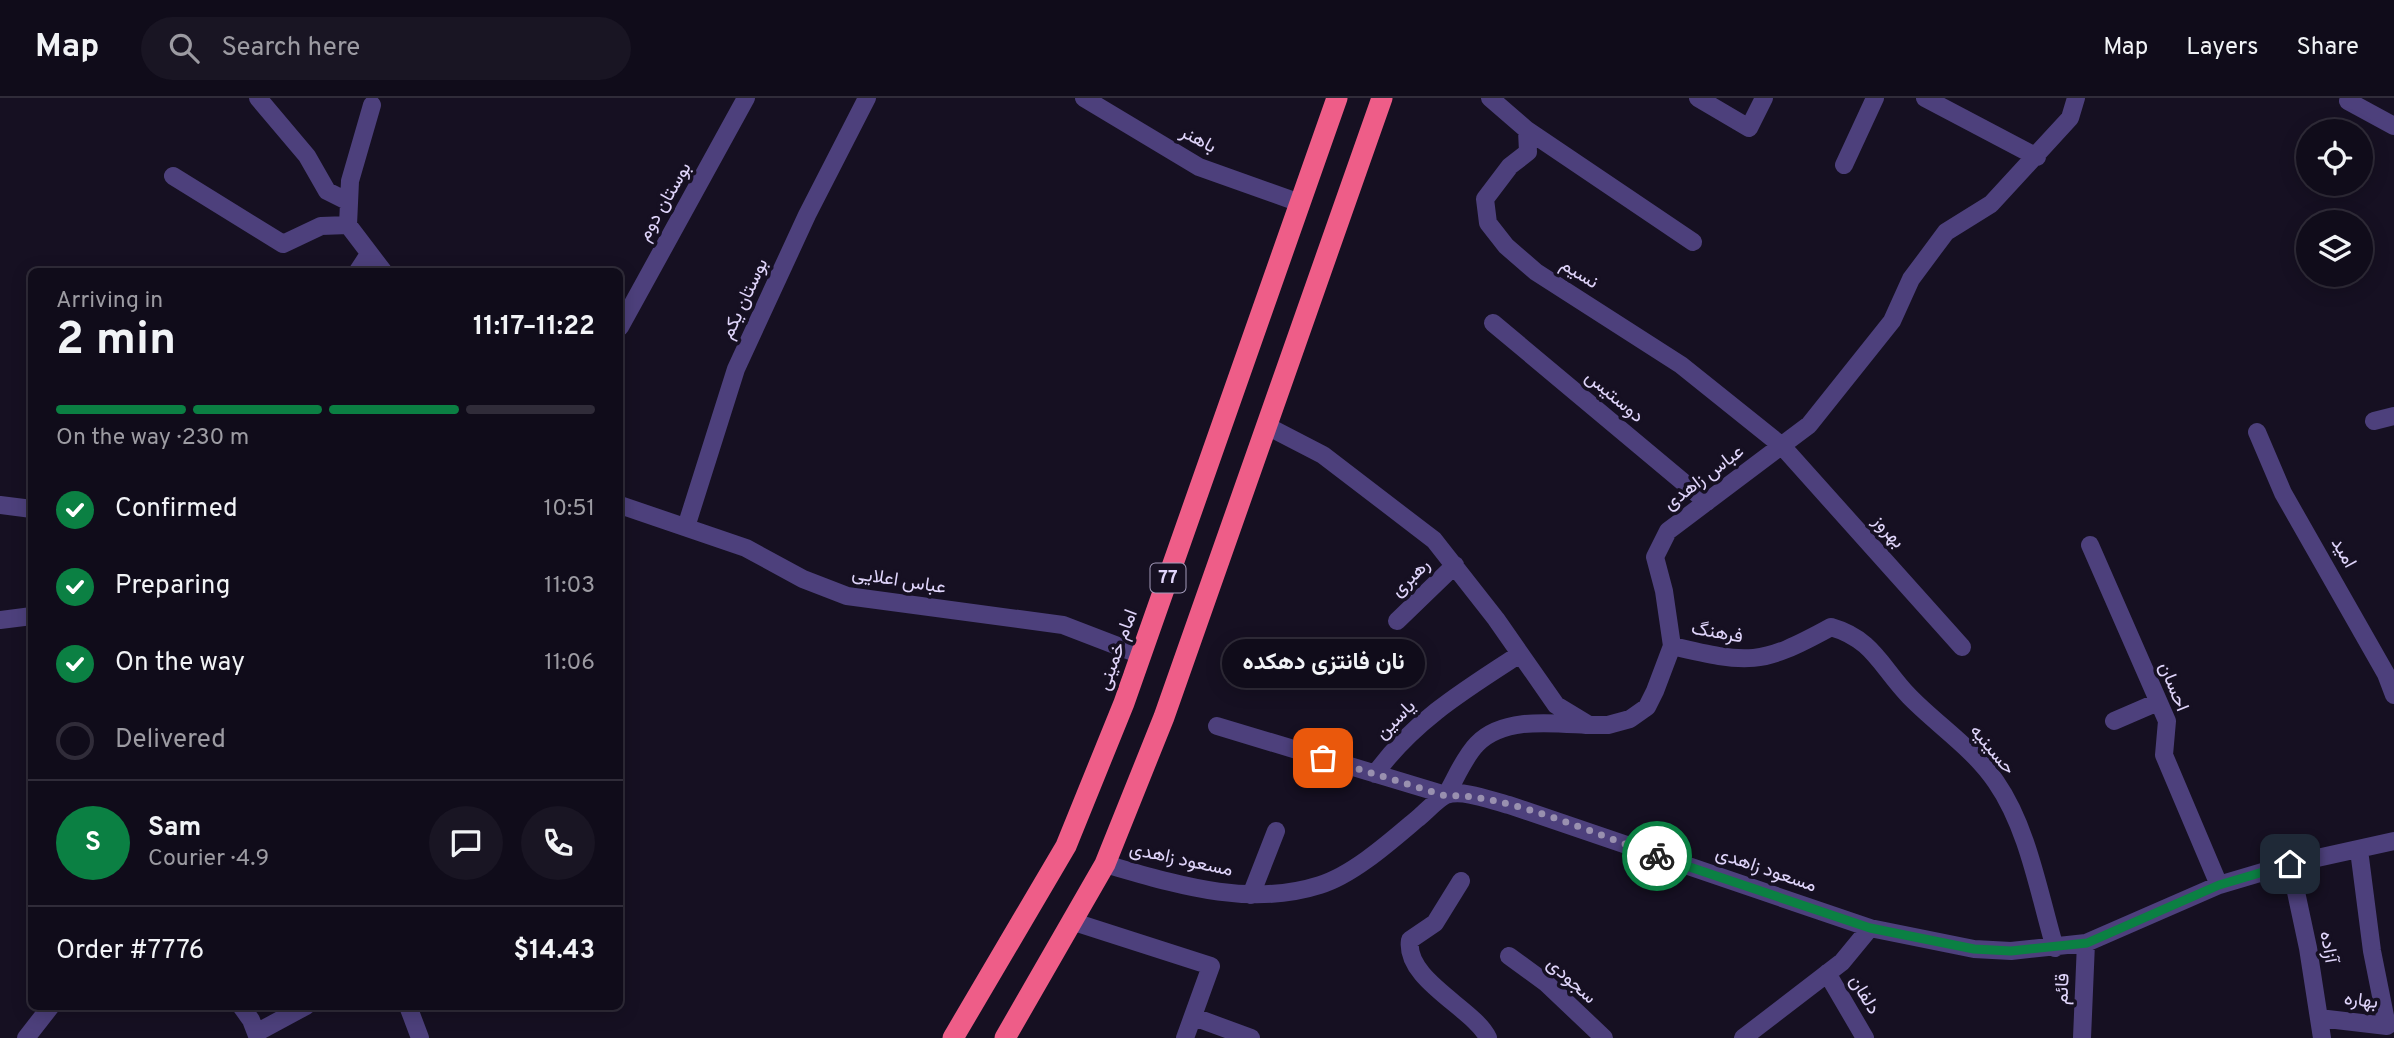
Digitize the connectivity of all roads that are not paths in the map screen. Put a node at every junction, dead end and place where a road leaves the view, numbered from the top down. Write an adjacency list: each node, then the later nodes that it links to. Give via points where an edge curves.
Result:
1 (258, 98): 20 (street, via 307,156 327,191)
2 (746, 98): 27 (street, بوستان دوم)
3 (867, 98): 38 (street, بوستان یکم, via 736,369)
4 (1084, 98): 21 (street, باهنر, via 1199,167)
5 (1337, 98): 21 (highway, امام خمینی / 77)
6 (1382, 98): 31 (highway, 77)
7 (1490, 98): 16 (street)
8 (1698, 98): 9 (street, via 1749,128)
9 (1764, 98)
10 (1875, 98): 18 (street)
11 (1925, 98): 17 (street)
12 (2076, 98): 17 (street, عباس زاهدی, via 2070,118)
13 (2348, 101): 15 (street)
14 (372, 104): 20 (street, via 350,181)
15 (2394, 126)
16 (1527, 130): 23 (street); 33 (street, نسیم, via 1528,152 1510,166 1485,199 1488,223 1506,246 1536,272 1681,365)
17 (2037, 157): 33 (street, عباس زاهدی, via 1992,204 1946,232 1910,279 1892,321 1856,370 1809,425)
18 (1844, 165)
19 (173, 176): 22 (street, via 283,244 321,226)
20 (349, 202): 22 (street)
21 (1300, 203): 48 (highway, امام خمینی / 77)
22 (348, 225): 24 (street)
23 (1693, 242)
24 (369, 254): 25 (street); 26 (street)
25 (360, 268)
26 (381, 268)
27 (623, 322)
28 (1493, 323): 34 (street, دوستیس)
29 (2394, 416): 30 (street)
30 (2374, 421)
31 (1267, 426): 40 (street, via 1323,455 1434,540); 59 (highway, 77, via 1164,717)
32 (2256, 432): 49 (street, امید, via 2283,493)
33 (1782, 446): 34 (street, عباس زاهدی); 46 (street, بهروز)
34 (1707, 502): 45 (street, عباس زاهدی, via 1668,531 1655,557)
35 (0, 505): 37 (street)
36 (623, 506): 38 (street, عباس اعلایی)
37 (28, 508)
38 (686, 527): 48 (street, عباس اعلایی, via 746,548 803,579 847,596 1063,625)
39 (2090, 545): 50 (street, احسان)
40 (1455, 565): 43 (street, رهبری); 47 (street)
41 (28, 616): 42 (street)
42 (0, 620)
43 (1397, 621)
44 (1831, 627): 45 (street, فرهنگ, via 1759,660 1731,660); 67 (street, حسینیه, via 1864,641 1909,695 1996,782 2018,828)
45 (1672, 646): 52 (street, via 1647,707 1630,719)
46 (1962, 647)
47 (1520, 654): 52 (street, via 1556,705); 54 (street, یاسین, via 1429,716 1396,745)
48 (1140, 655): 80 (highway, امام خمینی / 77, via 1066,846)
49 (2394, 695)
50 (2158, 702): 51 (street); 62 (street, احسان, via 2167,721 2164,755)
51 (2113, 721)
52 (1589, 725): 55 (street, via 1511,726 1492,733 1475,745)
53 (1217, 726): 54 (street)
54 (1376, 774): 55 (street)
55 (1446, 796): 63 (street, مسعود زاهدی, via 1369,857 1322,885); 65 (street, مسعود زاهدی, via 1466,794 1509,805)
56 (1276, 831): 63 (street)
57 (2394, 841): 58 (street, مسعود زاهدی)
58 (2359, 850): 60 (street, مسعود زاهدی); 75 (street, بهاره, via 2387,1026)
59 (1105, 864): 63 (street, مسعود زاهدی, via 1180,886); 64 (highway, 77)
60 (2290, 864): 62 (street, مسعود زاهدی); 75 (street, آزاده)
61 (1461, 881): 84 (street, via 1435,923 1410,940 1409,948 1427,979)
62 (2219, 885): 66 (street, مسعود زاهدی)
63 (1251, 895)
64 (1074, 922): 74 (street, via 1211,966); 81 (highway, 77)
65 (1870, 928): 67 (street, مسعود زاهدی, via 1974,949); 69 (street)
66 (2087, 943): 67 (street, مسعود زاهدی); 87 (street, قائم)
67 (2054, 948)
68 (1509, 956): 77 (street, سجودی, via 1546,984)
69 (1827, 973): 85 (street); 86 (street, دلفان)
70 (48, 1010): 78 (street)
71 (244, 1010): 76 (street)
72 (299, 1010): 76 (street)
73 (410, 1010): 79 (street)
74 (1194, 1017): 82 (street); 83 (street)
75 (2319, 1018): 88 (street, آزاده)
76 (257, 1035)
77 (1599, 1037)
78 (26, 1038)
79 (420, 1038)
80 (953, 1038)
81 (1005, 1038)
82 (1185, 1038)
83 (1251, 1038)
84 (1488, 1038)
85 (1743, 1038)
86 (1866, 1038)
87 (2082, 1038)
88 (2322, 1038)

